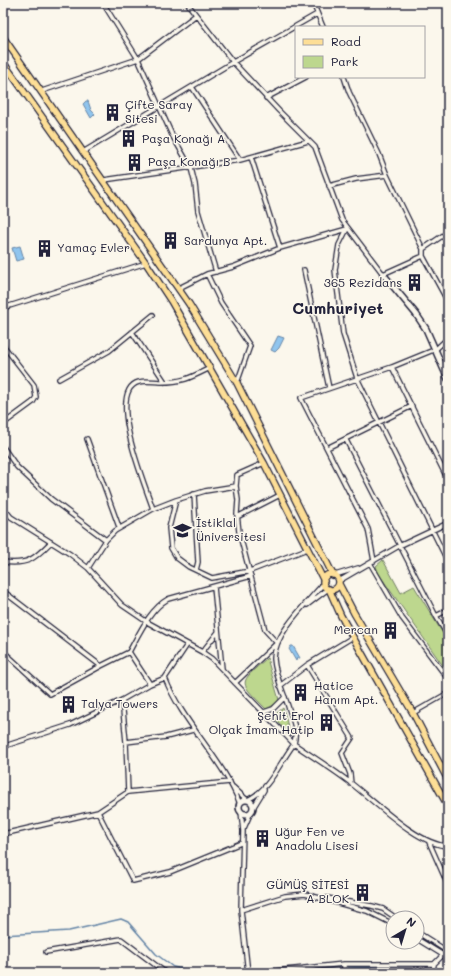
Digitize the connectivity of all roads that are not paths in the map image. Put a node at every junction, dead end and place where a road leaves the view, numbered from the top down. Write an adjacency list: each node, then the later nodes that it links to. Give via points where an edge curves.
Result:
1 (103, 3): 10 (street)
2 (187, 3): 5 (street)
3 (313, 3): 4 (street)
4 (317, 14): 6 (street); 7 (street)
5 (196, 15): 10 (street); 12 (street)
6 (296, 26)
7 (323, 26)
8 (295, 27): 12 (street)
9 (3, 37): 16 (main road)
10 (138, 59): 16 (street); 18 (street)
11 (3, 62): 32 (main road)
12 (233, 62): 15 (street); 17 (street)
13 (304, 78): 17 (street)
14 (344, 78): 24 (street, via 348,92 379,154)
15 (192, 87): 18 (street); 22 (street)
16 (42, 91): 20 (main road)
17 (266, 98): 19 (street)
18 (159, 107): 20 (street); 23 (street)
19 (308, 141): 21 (street); 26 (street, via 315,147)
20 (83, 152): 25 (main road)
21 (250, 157): 22 (street); 29 (street)
22 (240, 160): 23 (street)
23 (191, 168): 25 (street); 34 (street, via 198,210)
24 (386, 175): 26 (street); 30 (street)
25 (104, 180): 37 (main road)
26 (329, 186): 27 (street)
27 (347, 229): 29 (street); 36 (street); 47 (street, via 339,245 335,270 343,334)
28 (448, 232): 30 (street)
29 (280, 248): 34 (street)
30 (423, 249): 31 (street)
31 (423, 256): 36 (street); 38 (street)
32 (146, 263): 39 (street); 46 (main road)
33 (304, 270): 52 (street)
34 (216, 272): 35 (street)
35 (207, 274): 37 (street); 51 (street, via 221,303 250,346)
36 (383, 274): 44 (street, via 416,314)
37 (179, 288): 51 (main road)
38 (448, 302)
39 (3, 308)
40 (153, 315): 41 (street)
41 (132, 332): 48 (street, via 109,350); 50 (street)
42 (448, 338): 44 (street)
43 (3, 345): 55 (street, via 34,385 36,397)
44 (436, 349): 45 (street); 49 (street)
45 (392, 367): 47 (street); 53 (street)
46 (210, 368): 50 (street, via 188,380); 60 (main road)
47 (357, 378): 52 (street); 54 (street)
48 (59, 379)
49 (448, 380)
50 (165, 382): 67 (street, via 139,382 130,387 124,398 128,435)
51 (237, 383): 84 (main road)
52 (329, 388): 59 (street, via 301,398)
53 (412, 406): 54 (street); 61 (street)
54 (380, 423): 57 (street); 71 (street)
55 (3, 424)
56 (87, 439): 70 (street)
57 (346, 440): 59 (street); 74 (street)
58 (3, 447): 72 (street, via 17,467 51,499)
59 (328, 448): 76 (street, via 368,529)
60 (264, 463): 62 (street, via 237,475); 64 (main road)
61 (448, 480)
62 (236, 486): 63 (street); 68 (street)
63 (194, 494): 65 (street); 82 (street, via 198,562)
64 (280, 495): 68 (street); 75 (main road)
65 (176, 500): 67 (street); 82 (street, via 169,528 170,548 177,558)
66 (3, 508): 73 (street, via 11,517)
67 (153, 509): 70 (street)
68 (237, 517): 83 (street)
69 (448, 523): 71 (street)
70 (119, 527): 72 (street)
71 (432, 531): 74 (street); 78 (street)
72 (106, 540): 81 (street)
73 (51, 542): 77 (street, via 34,559); 81 (street)
74 (399, 546): 76 (street); 93 (street)
75 (307, 548): 83 (street); 86 (main road)
76 (374, 561): 79 (street)
77 (3, 562)
78 (448, 562)
79 (370, 563): 80 (street); 107 (street, via 402,618)
80 (365, 566): 84 (street); 87 (street)
81 (88, 568): 94 (street, via 122,605)
82 (196, 570): 83 (street, via 212,578)
83 (250, 572): 85 (street)
84 (334, 575): 86 (main road, via 326,577); 87 (main road)
85 (251, 576): 88 (street); 98 (street, via 264,630)
86 (324, 582): 89 (main road); 92 (street)
87 (339, 583): 89 (main road, via 336,588); 115 (main road, via 354,614)
88 (214, 587): 94 (street, via 168,599 161,603); 95 (street)
89 (328, 589): 92 (street); 97 (main road)
90 (3, 591): 104 (street)
91 (448, 610): 93 (street)
92 (300, 611): 98 (street)
93 (436, 616): 96 (street)
94 (147, 622): 99 (street); 101 (street)
95 (218, 632): 102 (street); 105 (street)
96 (448, 636)
97 (353, 637): 103 (street); 128 (main road)
98 (277, 643): 108 (street); 110 (street, via 274,660)
99 (186, 645): 102 (street); 106 (street)
100 (3, 651): 104 (street, via 50,694)
101 (128, 652): 104 (street); 109 (street)
102 (202, 652): 105 (street)
103 (307, 665): 110 (street); 122 (street, via 352,738 342,753)
104 (101, 666)
105 (222, 669): 108 (street)
106 (164, 678): 109 (street); 116 (street)
107 (448, 679)
108 (236, 682): 114 (street)
109 (150, 684): 113 (street)
110 (280, 686): 112 (street)
111 (448, 692): 115 (street)
112 (285, 697): 114 (street, via 273,709); 118 (street, via 297,732)
113 (122, 700): 117 (street); 119 (street, via 70,725)
114 (264, 712): 118 (street)
115 (413, 713): 120 (main road)
116 (193, 730): 117 (street, via 166,737); 121 (street)
117 (126, 742): 125 (street)
118 (294, 744): 122 (street); 123 (street)
119 (3, 748)
120 (448, 780)
121 (230, 782): 124 (street); 125 (street)
122 (351, 784): 134 (street)
123 (267, 785): 126 (street); 129 (street)
124 (233, 787): 126 (street); 127 (street)
125 (128, 792): 131 (street)
126 (247, 800): 127 (street); 129 (street, via 251,802)
127 (240, 804): 130 (street)
128 (448, 806)
129 (252, 810): 130 (street, via 247,814); 132 (street)
130 (241, 811): 132 (street)
131 (98, 812): 133 (street); 135 (street, via 133,880 170,872)
132 (243, 831): 135 (street)
133 (3, 834)
134 (429, 842): 136 (street); 137 (street)
135 (241, 843): 140 (street)
136 (448, 846)
137 (448, 885)
138 (326, 898): 139 (street); 140 (street, via 305,894 285,896); 142 (street, via 334,903)
139 (378, 907): 141 (street); 142 (street)
140 (241, 910): 153 (street)
141 (385, 911)
142 (376, 915): 143 (street)
143 (385, 920)
144 (425, 937): 146 (street)
145 (425, 944): 148 (street)
146 (447, 951): 148 (street)
147 (46, 952): 152 (street, via 121,939)
148 (443, 955): 150 (street)
149 (344, 964): 150 (street); 151 (street); 155 (street)
150 (434, 964): 156 (street)
151 (296, 971): 154 (street)
152 (166, 973)
153 (248, 973)
154 (256, 973)
155 (344, 973)
156 (433, 973)

